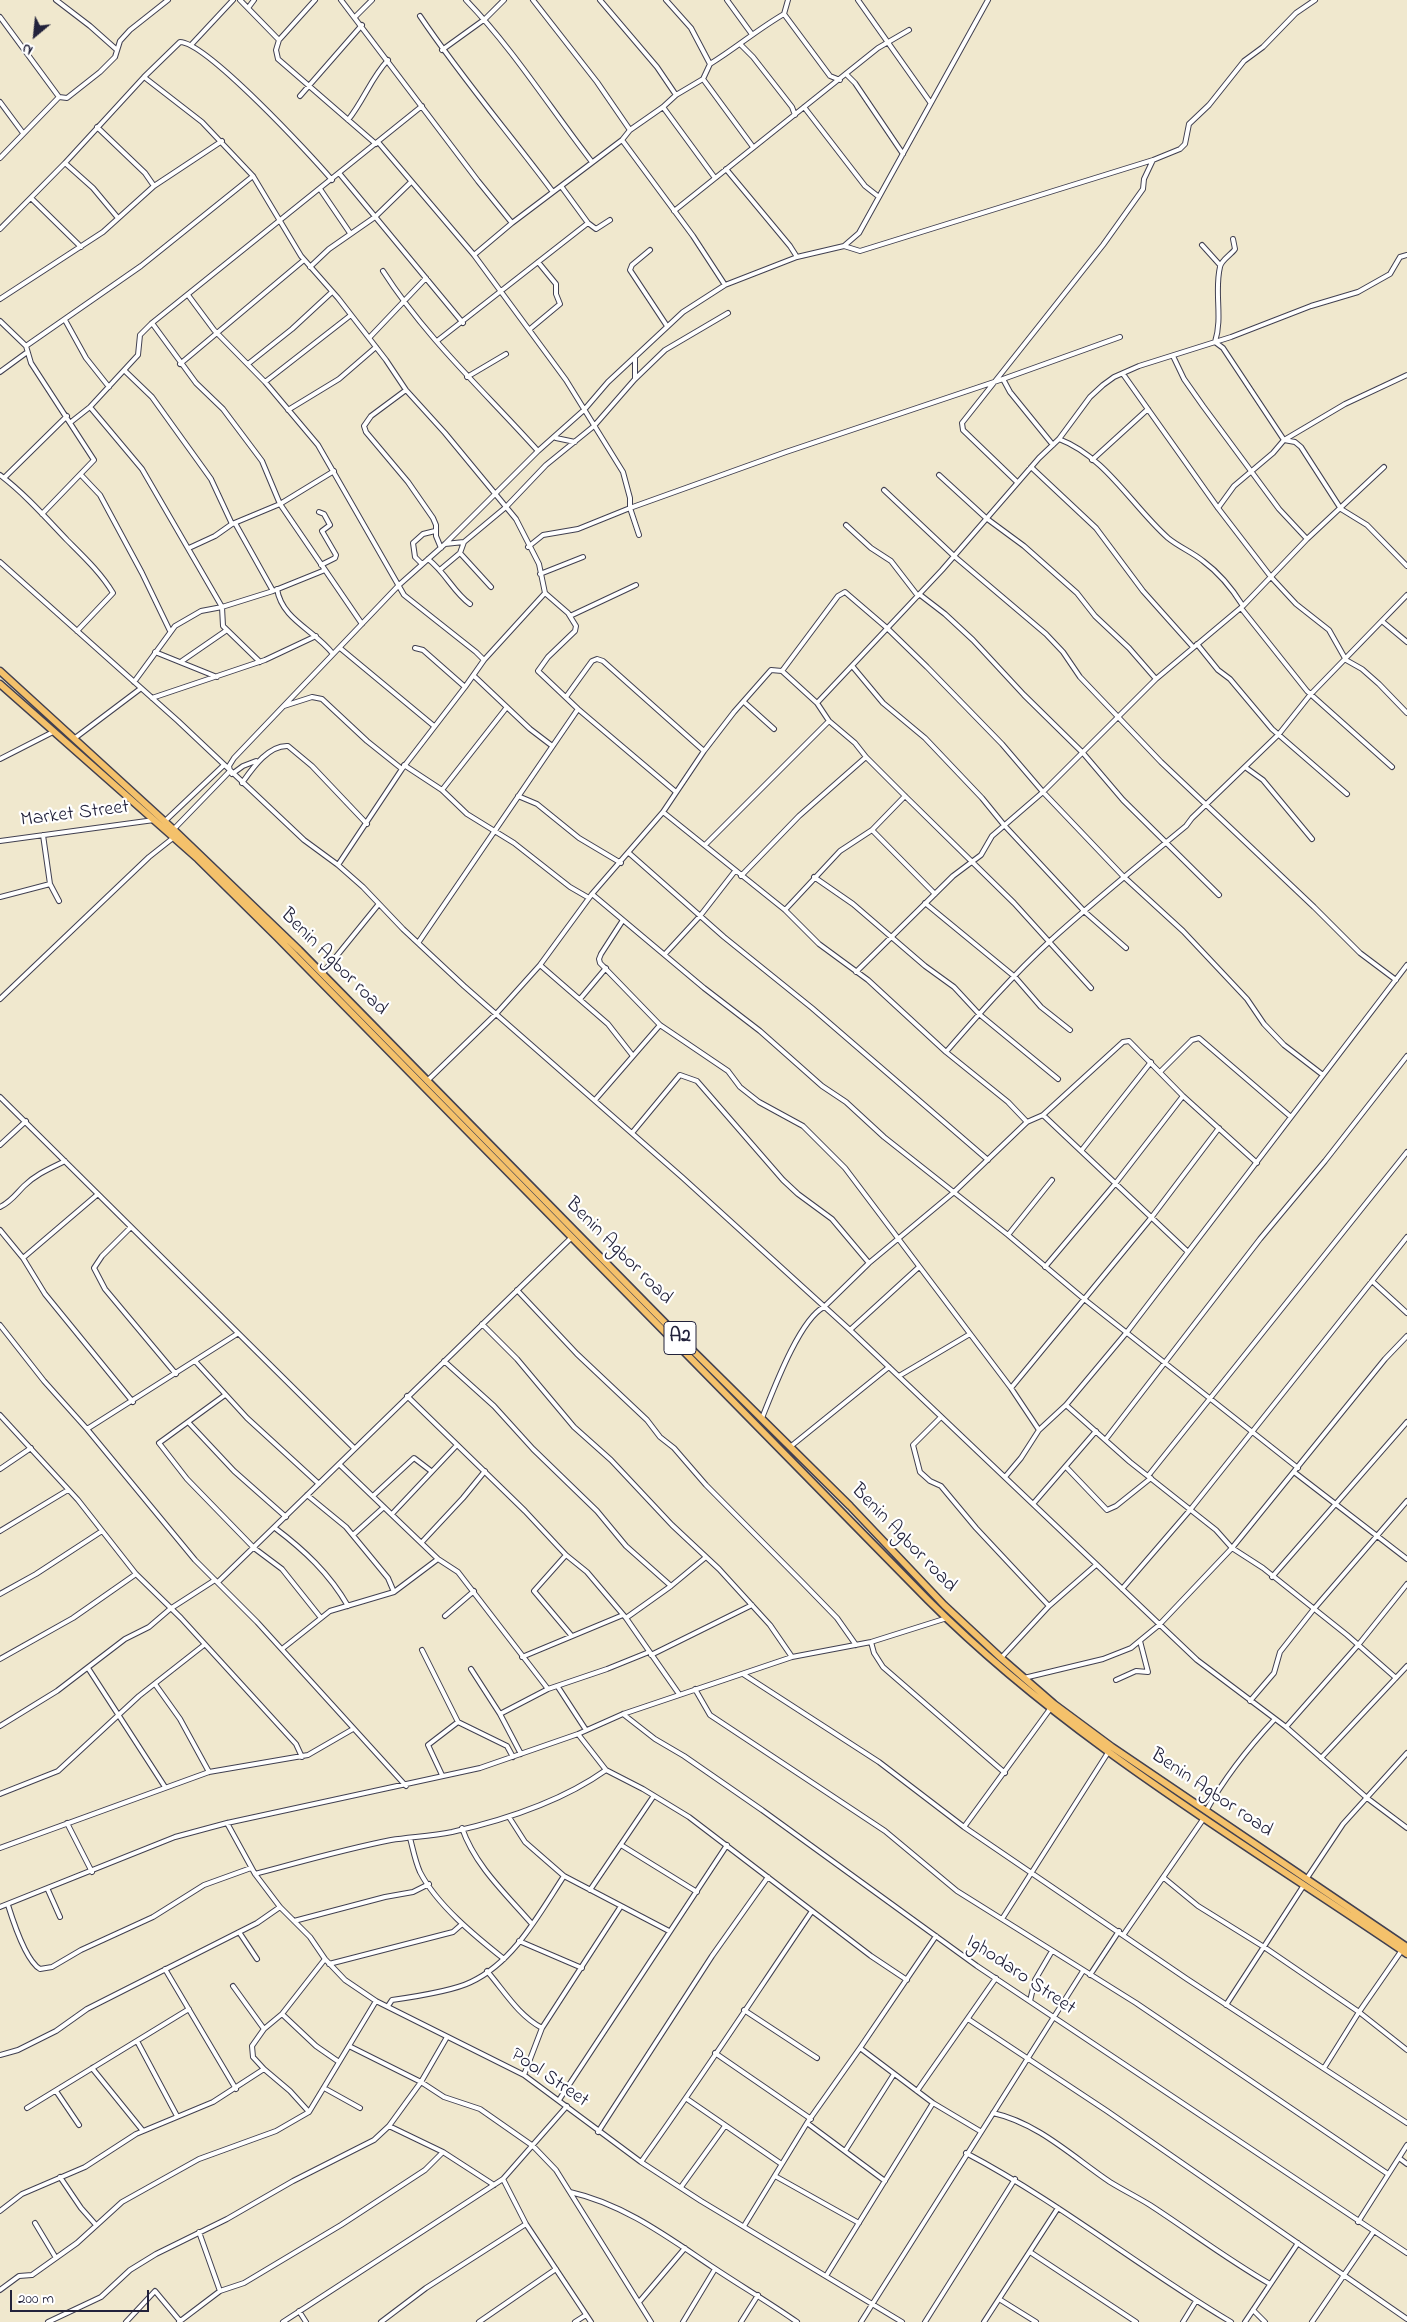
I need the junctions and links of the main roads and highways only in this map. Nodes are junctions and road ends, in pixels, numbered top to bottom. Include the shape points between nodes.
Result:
1 (0, 671) edge
2 (0, 684) edge
3 (162, 824) junction
4 (172, 834) junction
5 (850, 1506) junction
6 (842, 1512) junction
7 (1205, 1814) junction
8 (1405, 1950) edge

1 - 3 highway, Benin Agbor road / A2 via 75,738
2 - 3 highway, Benin Agbor road / A2
3 - 4 highway, Benin Agbor road / A2
4 - 5 highway, Benin Agbor road / A2 via 322,974 761,1420
4 - 6 highway, Benin Agbor road / A2
5 - 6 highway
5 - 7 highway, Benin Agbor road / A2 via 944,1605 1024,1678 1054,1704
6 - 7 highway, Benin Agbor road / A2 via 947,1618 1050,1709
7 - 8 highway, Benin Agbor road / A2

